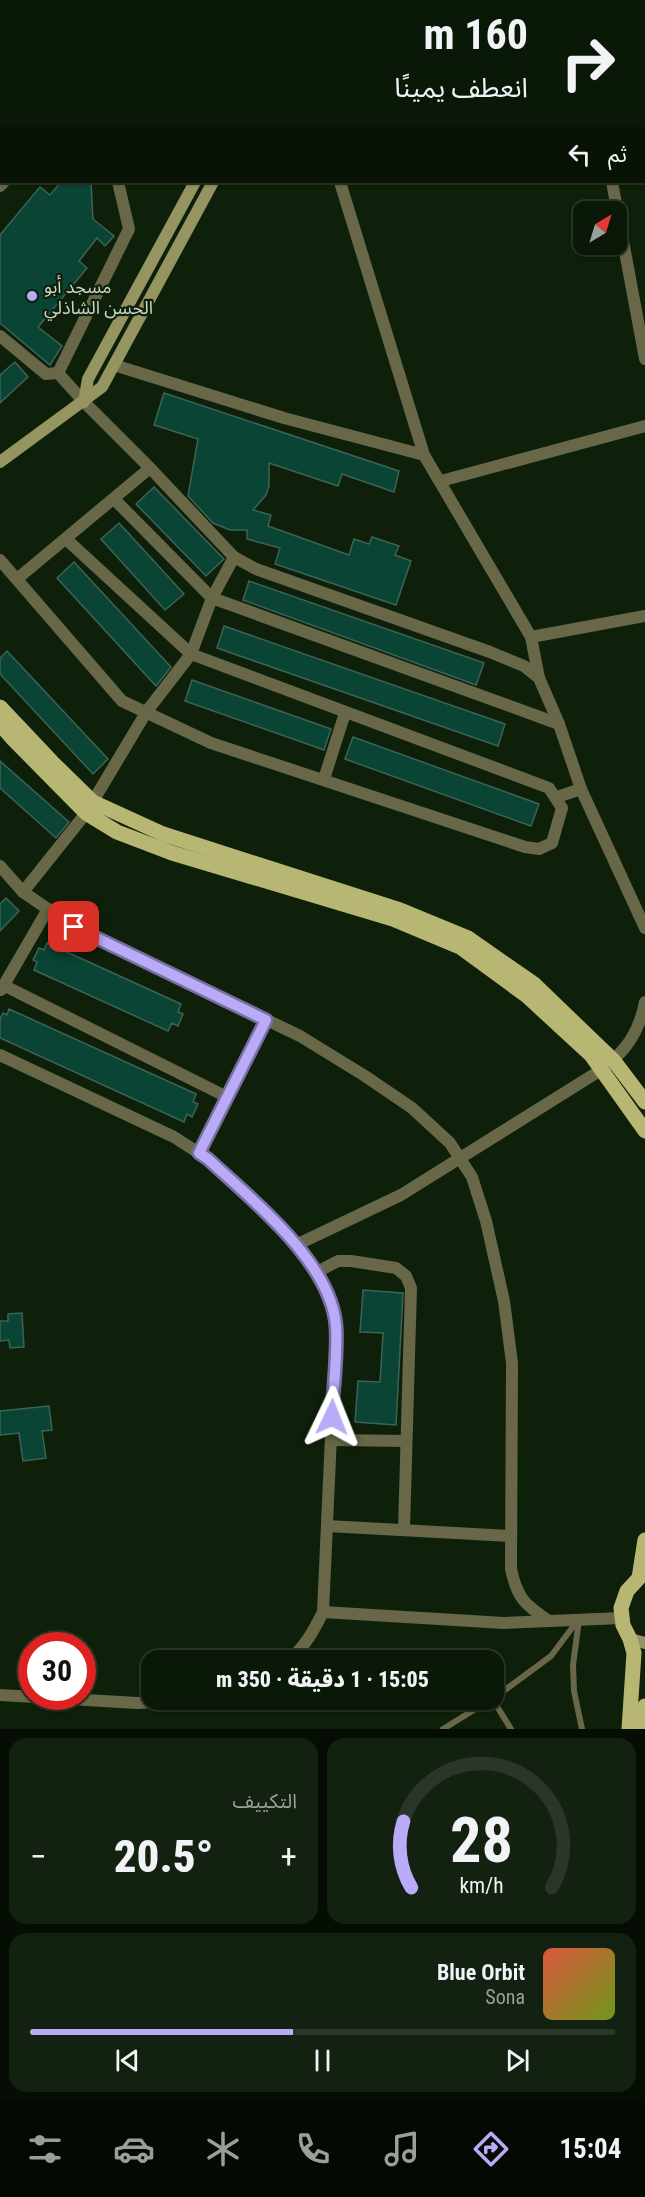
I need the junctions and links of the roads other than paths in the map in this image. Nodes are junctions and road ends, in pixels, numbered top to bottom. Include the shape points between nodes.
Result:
1 (118, 183) edge
2 (194, 183) edge
3 (212, 183) edge
4 (340, 183) edge
5 (612, 183) edge
6 (0, 336) edge
7 (645, 359) edge
8 (114, 365) junction
9 (58, 373) junction
10 (84, 402) junction
11 (645, 426) edge
12 (424, 455) junction
13 (0, 462) edge
14 (150, 468) junction
15 (441, 482) junction
16 (114, 499) junction
17 (66, 539) junction
18 (234, 557) junction
19 (0, 560) edge
20 (16, 579) junction
21 (212, 598) junction
22 (645, 616) edge
23 (531, 637) junction
24 (191, 654) junction
25 (539, 678) junction
26 (0, 707) edge
27 (147, 711) junction
28 (345, 713) junction
29 (0, 724) edge
30 (559, 724) junction
31 (324, 779) junction
32 (581, 789) junction
33 (556, 797) junction
34 (90, 807) junction
35 (0, 866) edge
36 (23, 892) junction
37 (48, 909) junction
38 (645, 928) edge
39 (2, 988) edge
40 (645, 1002) edge
41 (266, 1020) junction
42 (0, 1055) edge
43 (614, 1060) junction
44 (601, 1070) junction
45 (227, 1097) junction
46 (645, 1102) edge
47 (645, 1131) edge
48 (199, 1153) junction
49 (460, 1159) junction
50 (296, 1245) junction
51 (317, 1272) junction
52 (331, 1440) junction
53 (406, 1441) junction
54 (327, 1526) junction
55 (404, 1529) junction
56 (511, 1536) junction
57 (645, 1540) edge
58 (642, 1578) edge
59 (323, 1612) junction
60 (622, 1618) junction
61 (579, 1620) junction
62 (549, 1621) junction
63 (638, 1641) edge
64 (301, 1650) edge
65 (504, 1690) edge
66 (0, 1695) edge
67 (141, 1703) edge
68 (645, 1706) edge
69 (474, 1710) edge
70 (499, 1710) edge
71 (442, 1729) edge
72 (511, 1729) edge
73 (582, 1729) edge
74 (639, 1729) edge

1 - 9 street via 129,229
2 - 10 main road via 88,379
3 - 8 main road
4 - 12 street
5 - 7 street
6 - 9 street via 46,374
8 - 10 main road via 102,387
8 - 12 street via 284,418
9 - 10 street
10 - 13 main road
10 - 14 street
11 - 15 street
12 - 15 street
14 - 16 street
14 - 18 street
15 - 23 street
16 - 17 street
16 - 21 street
17 - 20 street
17 - 24 street
18 - 21 street
18 - 25 street via 256,569 490,652 524,666
19 - 20 street
20 - 27 street via 122,701
21 - 24 street
21 - 30 street
22 - 23 street
23 - 25 street
24 - 27 street
24 - 28 street
25 - 30 street
26 - 34 main road
27 - 31 street via 212,743
27 - 34 street
28 - 31 street
28 - 33 street via 549,788
29 - 34 main road
30 - 32 street
31 - 33 street via 539,849 552,843 562,808
32 - 33 street
32 - 38 street
34 - 36 street
34 - 43 main road via 400,909 468,938 534,984
34 - 44 main road via 117,832 172,853 393,919 460,947 527,996 591,1055
35 - 36 street
36 - 37 street
37 - 39 street
37 - 41 street via 74,927
39 - 45 street
40 - 43 street via 634,1037
41 - 45 street
41 - 49 street via 300,1036 412,1108 450,1143
42 - 48 street via 174,1137
43 - 44 street
43 - 46 main road
44 - 47 main road
44 - 49 street
45 - 48 street
48 - 50 street
49 - 50 street via 401,1195
49 - 56 street via 472,1177 486,1221 504,1301 512,1363
50 - 51 street
51 - 52 street via 330,1298 336,1326
51 - 53 street via 338,1261 351,1261 396,1268 405,1276 411,1288
52 - 53 street
52 - 54 street
53 - 55 street
54 - 55 street
54 - 59 street
55 - 56 street
56 - 62 street via 515,1587 529,1608
57 - 58 main road
58 - 60 main road via 627,1591
59 - 62 street via 504,1623
59 - 64 street
60 - 61 street
60 - 63 main road via 622,1625
61 - 62 street
61 - 65 lane via 551,1656
61 - 73 lane via 573,1665
63 - 74 main road via 634,1653
66 - 67 street
68 - 74 main road
69 - 71 lane
70 - 72 lane

